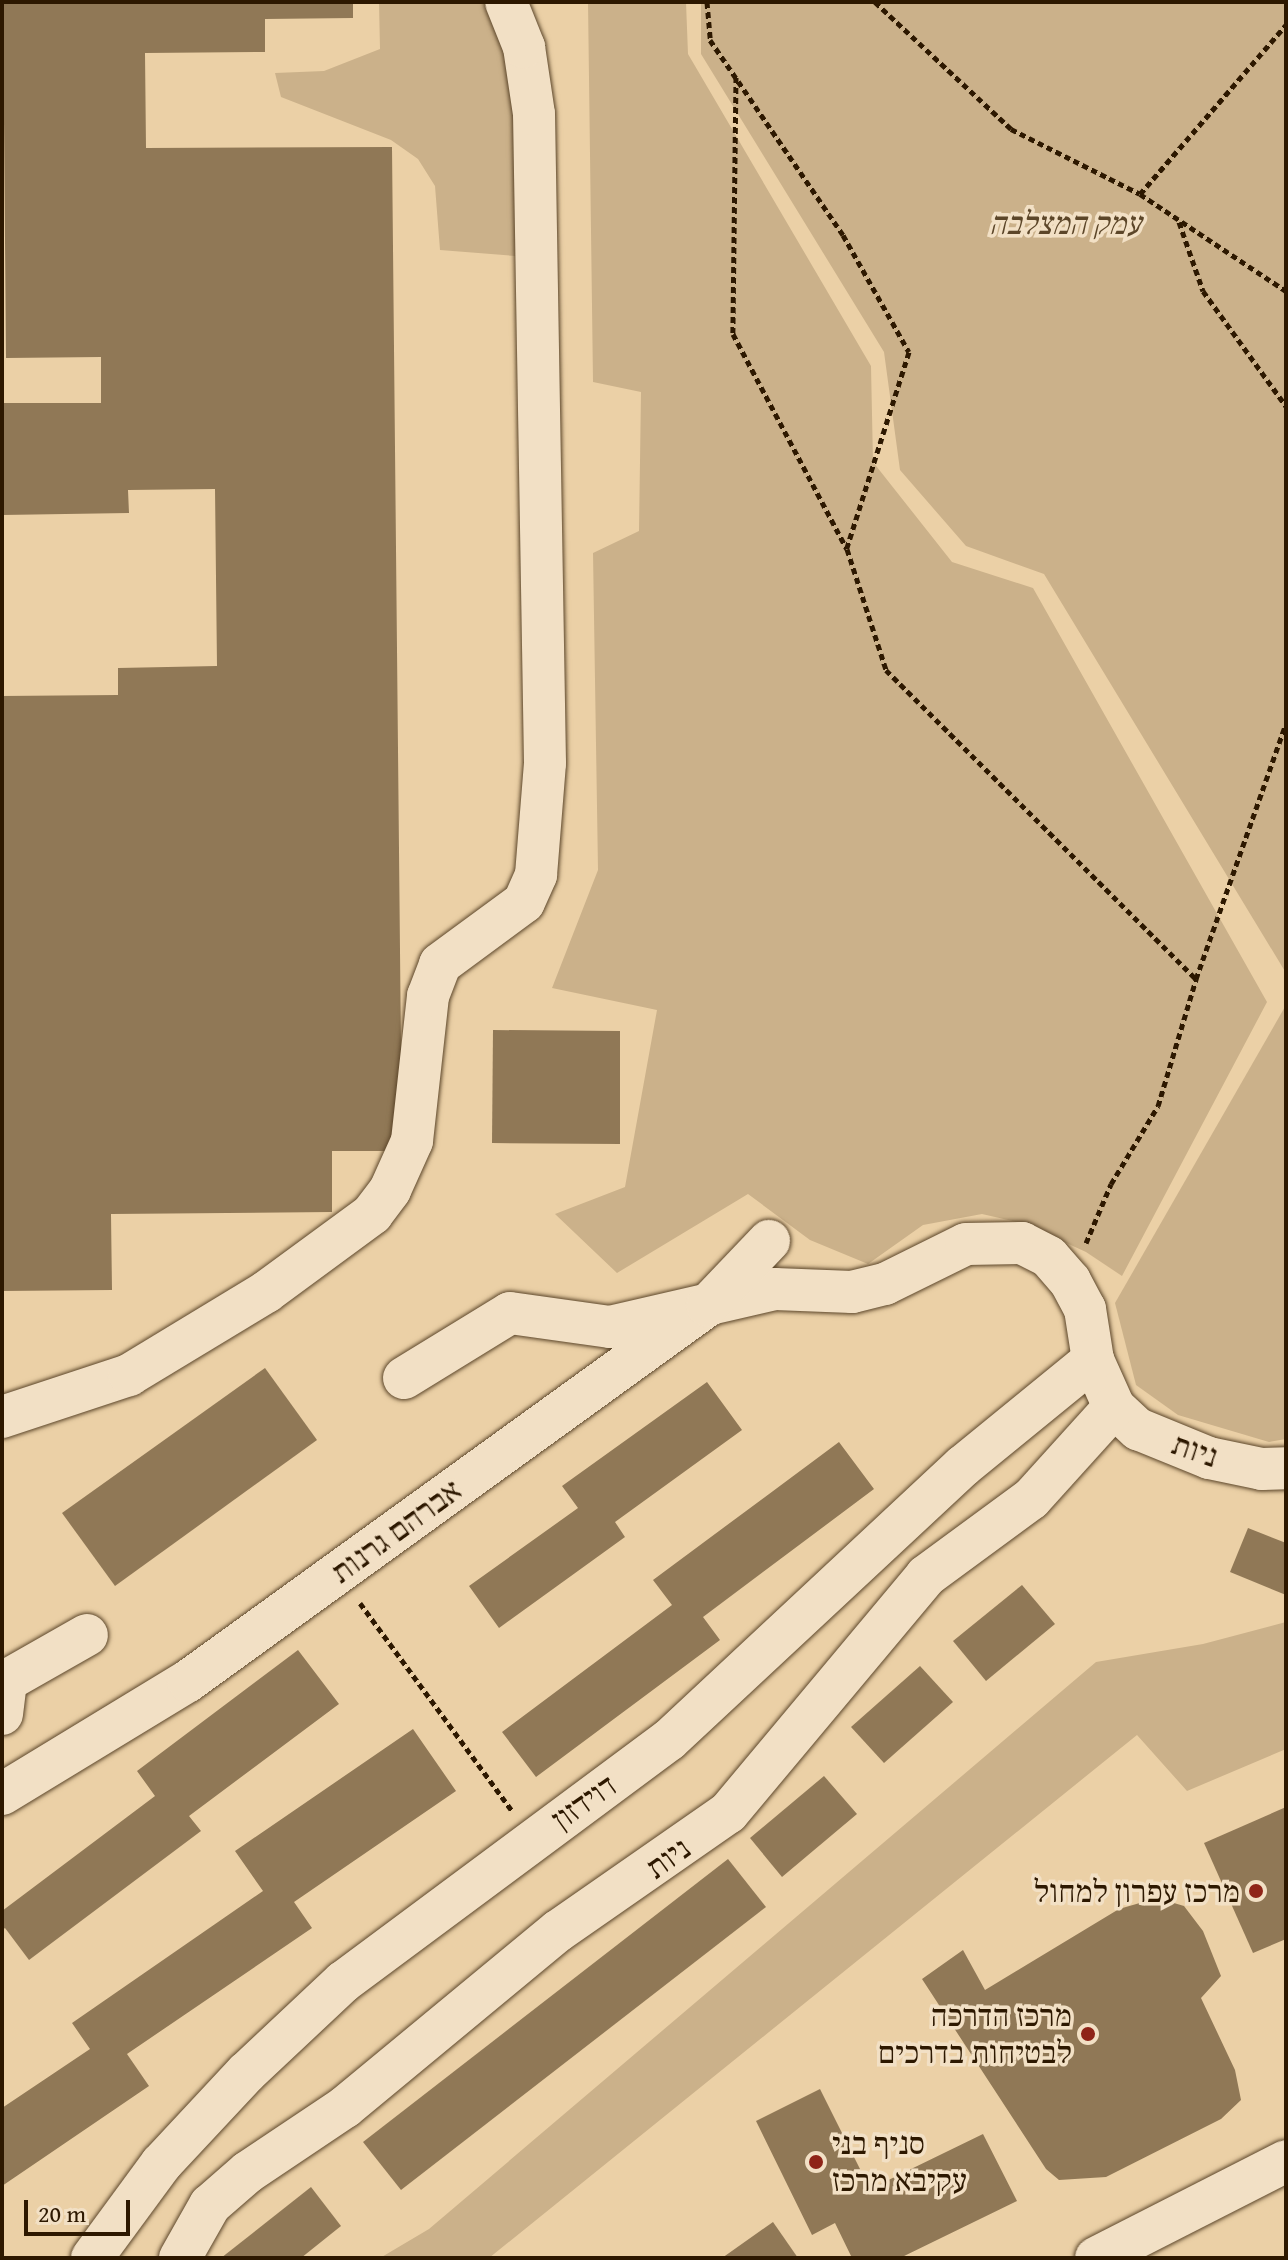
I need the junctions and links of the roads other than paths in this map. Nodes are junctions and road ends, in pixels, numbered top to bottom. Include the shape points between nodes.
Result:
1 (506, 2) edge
2 (769, 1241) dead end
3 (707, 1306) junction
4 (1093, 1360) junction
5 (404, 1378) dead end
6 (1114, 1407) junction
7 (2, 1417) edge
8 (1286, 1468) edge
9 (87, 1635) dead end
10 (2, 1714) edge
11 (2, 1794) edge
12 (1286, 2161) edge
13 (92, 2258) edge
14 (180, 2258) edge
15 (1096, 2258) edge

1 - 7 street via 524,47 534,114 545,763 536,875 524,902 440,964 428,996 412,1141 390,1190 372,1214 266,1292 129,1375
2 - 3 street, אברהם גרנות
3 - 4 street, ניות via 775,1289 852,1292 885,1284 966,1244 1022,1243 1049,1257 1070,1281 1085,1309
3 - 5 street via 610,1327 510,1313
3 - 11 street, אברהם גרנות via 188,1681
4 - 6 street, ניות
4 - 13 street, דוידזון via 963,1466 669,1740 343,1982 246,2073 161,2164
6 - 8 street, ניות via 1138,1429 1209,1458 1262,1469
6 - 14 street, ניות via 1031,1499 926,1576 728,1813 558,1931 345,2107 248,2172 210,2205
9 - 10 street via 6,1681
12 - 15 street

